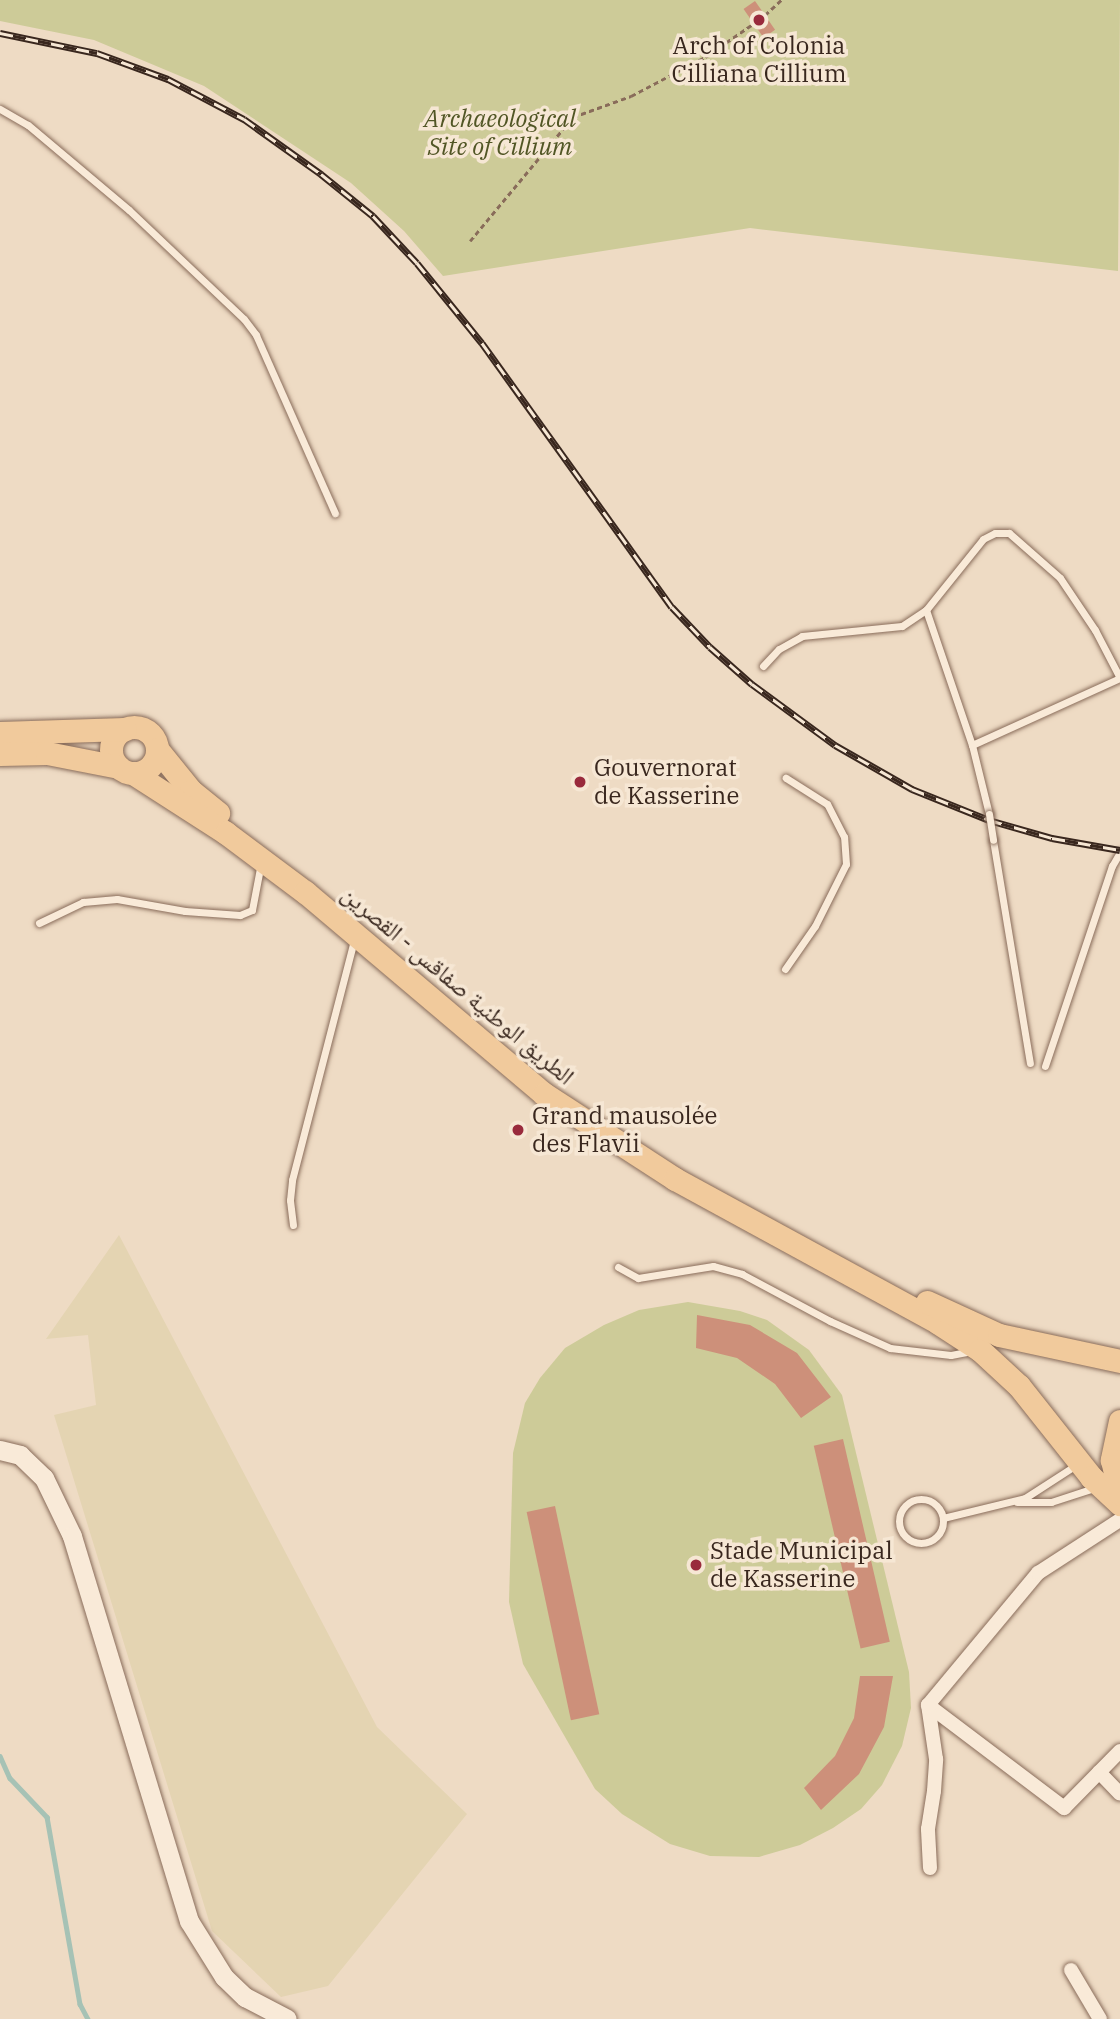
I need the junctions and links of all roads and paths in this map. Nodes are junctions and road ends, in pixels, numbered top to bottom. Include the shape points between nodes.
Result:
1 (781, 0) edge
2 (765, 15) dead end
3 (752, 24) dead end
4 (0, 109) edge
5 (470, 241) dead end
6 (335, 513) dead end
7 (926, 610) junction
8 (763, 666) dead end
9 (1120, 678) edge
10 (125, 729) junction
11 (0, 733) edge
12 (972, 745) junction
13 (157, 749) junction
14 (0, 754) edge
15 (126, 770) junction
16 (786, 778) dead end
17 (1120, 852) edge
18 (261, 859) junction
19 (39, 923) dead end
20 (355, 936) junction
21 (785, 969) dead end
22 (1030, 1063) dead end
23 (1045, 1066) dead end
24 (293, 1226) dead end
25 (618, 1266) dead end
26 (980, 1350) junction
27 (1120, 1361) edge
28 (1120, 1421) edge
29 (0, 1450) edge
30 (1079, 1463) junction
31 (1110, 1490) edge
32 (1013, 1501) junction
33 (1120, 1504) edge
34 (943, 1518) junction
35 (1120, 1520) edge
36 (928, 1705) junction
37 (1120, 1751) edge
38 (1099, 1772) junction
39 (1120, 1794) edge
40 (930, 1868) dead end
41 (1070, 1970) dead end
42 (287, 2019) edge
43 (1100, 2019) edge

1 - 2 path
3 - 5 path via 705,57 631,96 573,117
4 - 6 lane via 28,125 129,210 244,319 256,335
7 - 8 lane via 902,626 802,636 779,649
7 - 9 lane via 983,539 1009,533 1059,578
7 - 12 lane
9 - 12 lane
10 - 11 main road
10 - 13 main road via 146,730
10 - 15 main road via 112,747
12 - 22 lane, bridge via 989,814
13 - 15 main road via 147,769
13 - 27 main road, الطريق الوطنية صفاقس - القصرين via 191,790 220,814 555,1084 643,1145 950,1313 1026,1343
14 - 15 main road, الطريق الوطنية صفاقس - القصرين via 47,753
15 - 18 main road, الطريق الوطنية صفاقس - القصرين
16 - 21 lane via 827,804 844,837 846,864 815,926
17 - 23 lane
18 - 19 lane via 252,910 240,915 117,899 83,902
18 - 20 main road, الطريق الوطنية صفاقس - القصرين
20 - 24 lane via 292,1180
20 - 26 main road, الطريق الوطنية صفاقس - القصرين via 544,1094 619,1144
25 - 26 lane via 638,1278 713,1266 742,1274 890,1348 951,1355
26 - 30 main road, الطريق الوطنية صفاقس - القصرين via 1019,1386
28 - 31 main road
29 - 42 street via 20,1455 44,1478 72,1536 190,1921 224,1977 245,1997
30 - 31 main road, الطريق الوطنية صفاقس - القصرين
30 - 32 lane via 1036,1493
31 - 32 lane via 1051,1502
31 - 33 main road, الطريق الوطنية صفاقس - القصرين
32 - 34 lane
34 - 34 lane via 931,1502 917,1500 904,1507 900,1529 910,1540 925,1543 937,1537
35 - 36 street via 1038,1573
36 - 38 street via 1065,1808
36 - 40 street via 936,1759 928,1829
37 - 38 street
38 - 39 street
41 - 43 street

